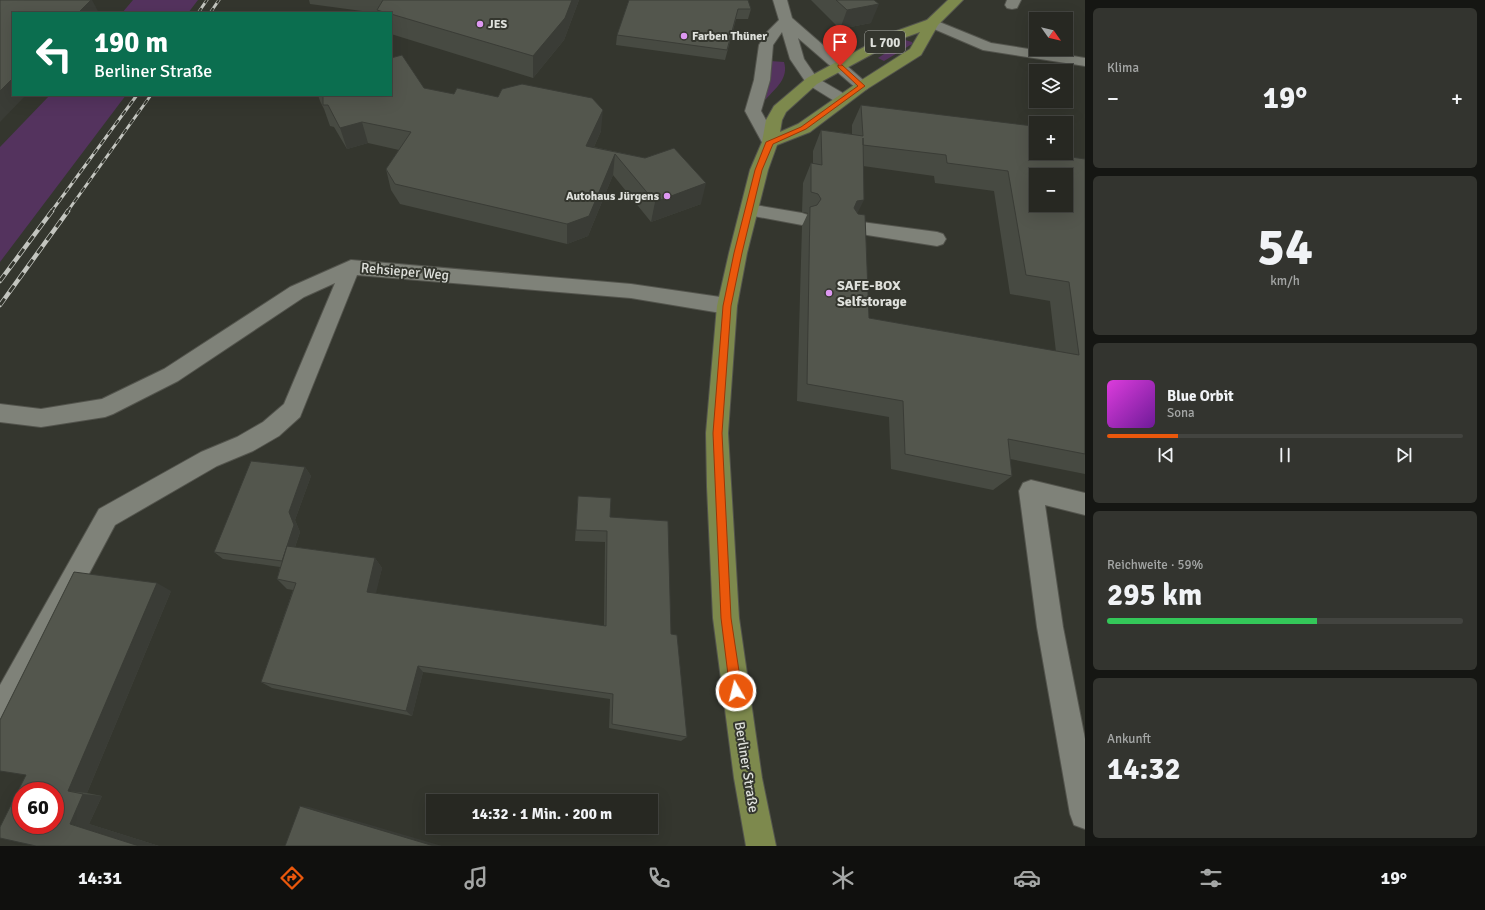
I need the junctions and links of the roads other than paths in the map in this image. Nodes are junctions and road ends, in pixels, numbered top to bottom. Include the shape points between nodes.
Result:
1 (780, 0) edge
2 (956, 0) edge
3 (786, 20) junction
4 (932, 23) junction
5 (1085, 62) edge
6 (840, 66) junction
7 (812, 81) junction
8 (862, 86) junction
9 (842, 100) junction
10 (770, 142) junction
11 (748, 210) junction
12 (802, 219) dead end
13 (854, 227) edge
14 (937, 239) dead end
15 (351, 267) junction
16 (727, 306) junction
17 (0, 413) edge
18 (1085, 504) edge
19 (0, 712) edge
20 (1085, 814) edge
21 (761, 846) edge

1 - 3 street
2 - 4 main road, L 700
3 - 6 street
3 - 7 street via 797,59
3 - 10 street via 766,45 762,80 753,111
4 - 5 street via 988,47
4 - 6 main road, L 700 via 893,38
4 - 8 main road, L 700 via 916,52
6 - 7 main road, Berliner Straße / L 700
6 - 8 street
7 - 9 street
7 - 10 main road, Berliner Straße / L 700 via 780,109 774,120
8 - 9 main road, L 700
9 - 10 main road, L 700 via 804,128
10 - 11 main road, Berliner Straße / L 700
11 - 12 street
11 - 16 main road, Berliner Straße / L 700
13 - 14 street
15 - 16 street, Rehsieper Weg via 631,291
15 - 17 street, Rehsieper Weg via 296,292 171,375 105,408 40,418
15 - 19 street via 292,410 270,429 245,444 209,460 107,517
16 - 21 main road, Berliner Straße / L 700 via 717,433 726,618 748,778
18 - 20 street via 1031,491 1050,627

